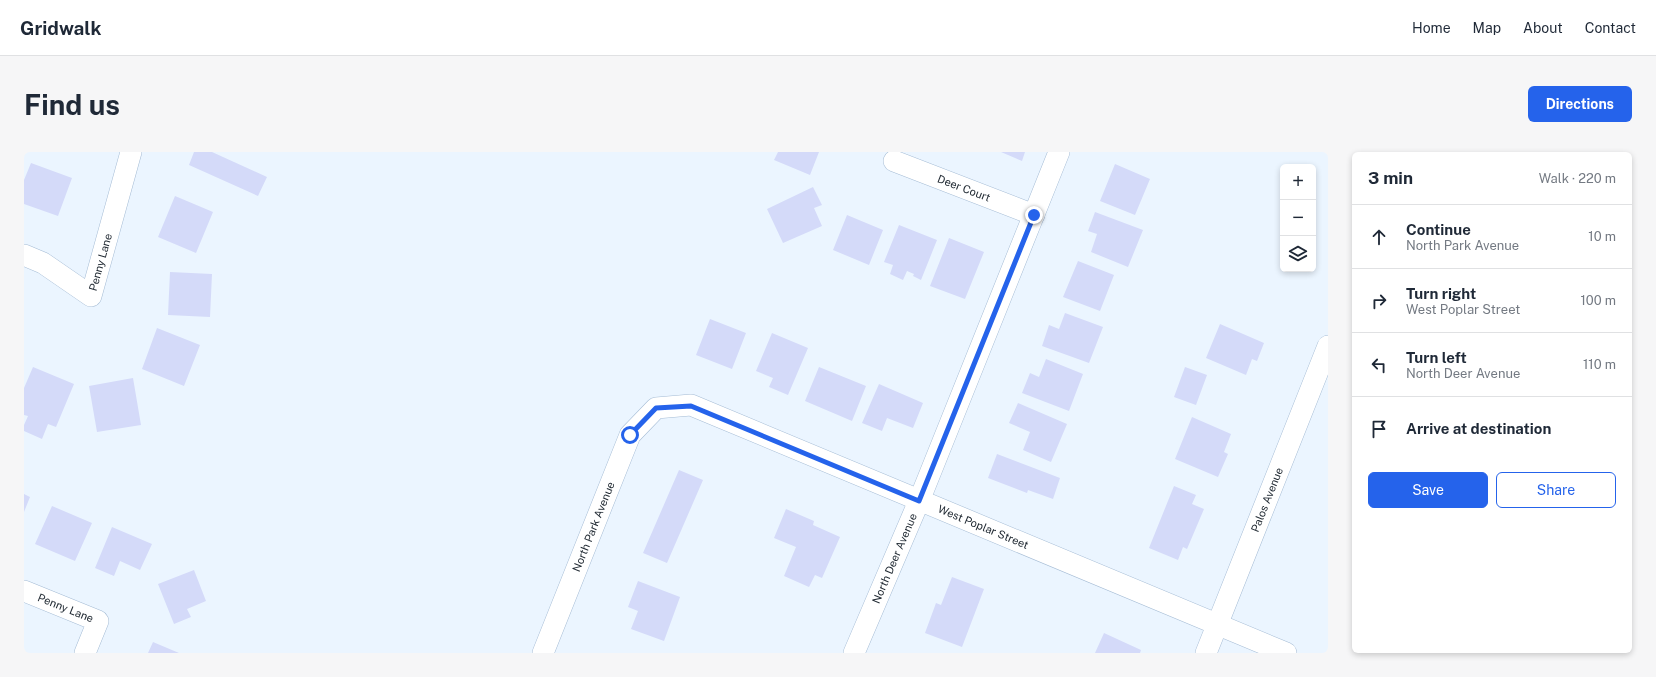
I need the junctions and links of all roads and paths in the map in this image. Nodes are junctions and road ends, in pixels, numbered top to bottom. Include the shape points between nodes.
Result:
1 (131, 152) edge
2 (1059, 152) edge
3 (894, 161) dead end
4 (1034, 215) junction
5 (24, 255) edge
6 (1328, 346) edge
7 (656, 408) joint
8 (919, 501) junction
9 (24, 592) edge
10 (1217, 624) junction
11 (85, 653) edge
12 (544, 653) edge
13 (854, 653) edge
14 (1206, 653) edge
15 (1286, 653) edge

1 - 5 street, Penny Lane via 91,296 43,263
2 - 4 street, North Deer Avenue
3 - 4 street, Deer Court
4 - 8 street, North Deer Avenue
6 - 10 street, Palos Avenue
7 - 8 street, West Poplar Street via 691,406
7 - 12 street, North Park Avenue via 630,435
8 - 10 street, West Poplar Street
8 - 13 street, North Deer Avenue
9 - 11 street, Penny Lane via 98,621
10 - 14 street, Palos Avenue
10 - 15 street, West Poplar Street

